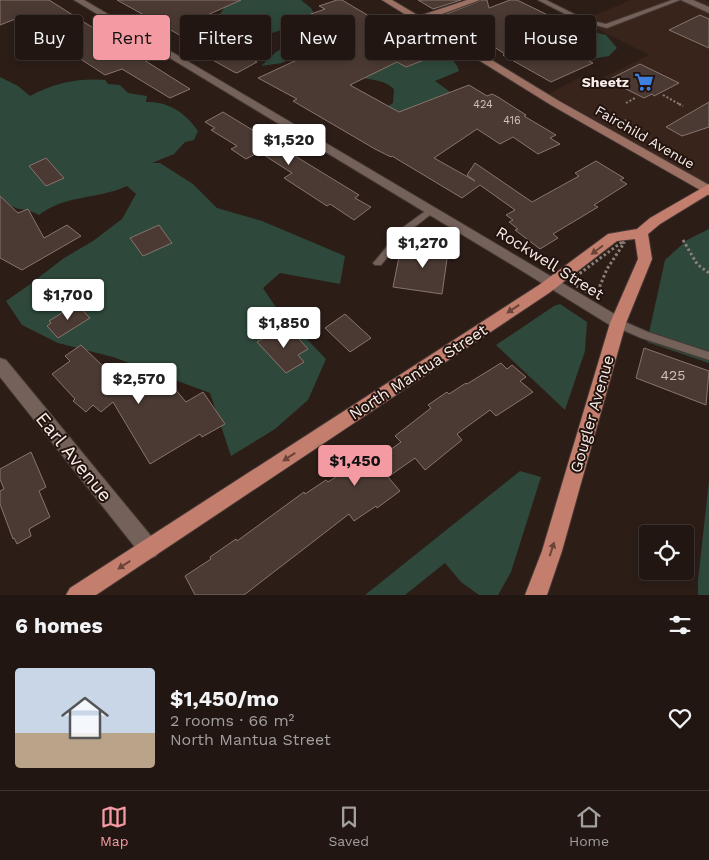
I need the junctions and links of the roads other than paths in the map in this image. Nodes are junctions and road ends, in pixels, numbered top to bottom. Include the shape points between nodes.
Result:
1 (78, 0) edge
2 (386, 0) edge
3 (476, 0) edge
4 (541, 0) edge
5 (677, 0) edge
6 (685, 0) edge
7 (709, 10) edge
8 (410, 15) edge
9 (432, 15) edge
10 (485, 60) edge
11 (708, 189) edge
12 (432, 210) junction
13 (641, 233) junction
14 (378, 263) dead end
15 (553, 283) junction
16 (618, 323) junction
17 (709, 356) edge
18 (0, 365) edge
19 (148, 550) junction
20 (77, 595) edge
21 (536, 595) edge

1 - 12 street, Rockwell Street
2 - 8 main road, Fairchild Avenue
3 - 9 main road
4 - 5 lane via 599,26 608,26
6 - 7 street
10 - 11 main road, Fairchild Avenue
11 - 13 main road, North Mantua Street
12 - 14 lane via 406,230
12 - 15 street, Rockwell Street
13 -> 15 main road, North Mantua Street via 613,238
13 - 16 main road, Gougler Avenue via 645,258
15 - 16 street, Rockwell Street
15 -> 19 main road, North Mantua Street
16 - 17 lane
21 -> 16 main road, Gougler Avenue
18 - 19 street, Earl Avenue
19 -> 20 main road, North Mantua Street

